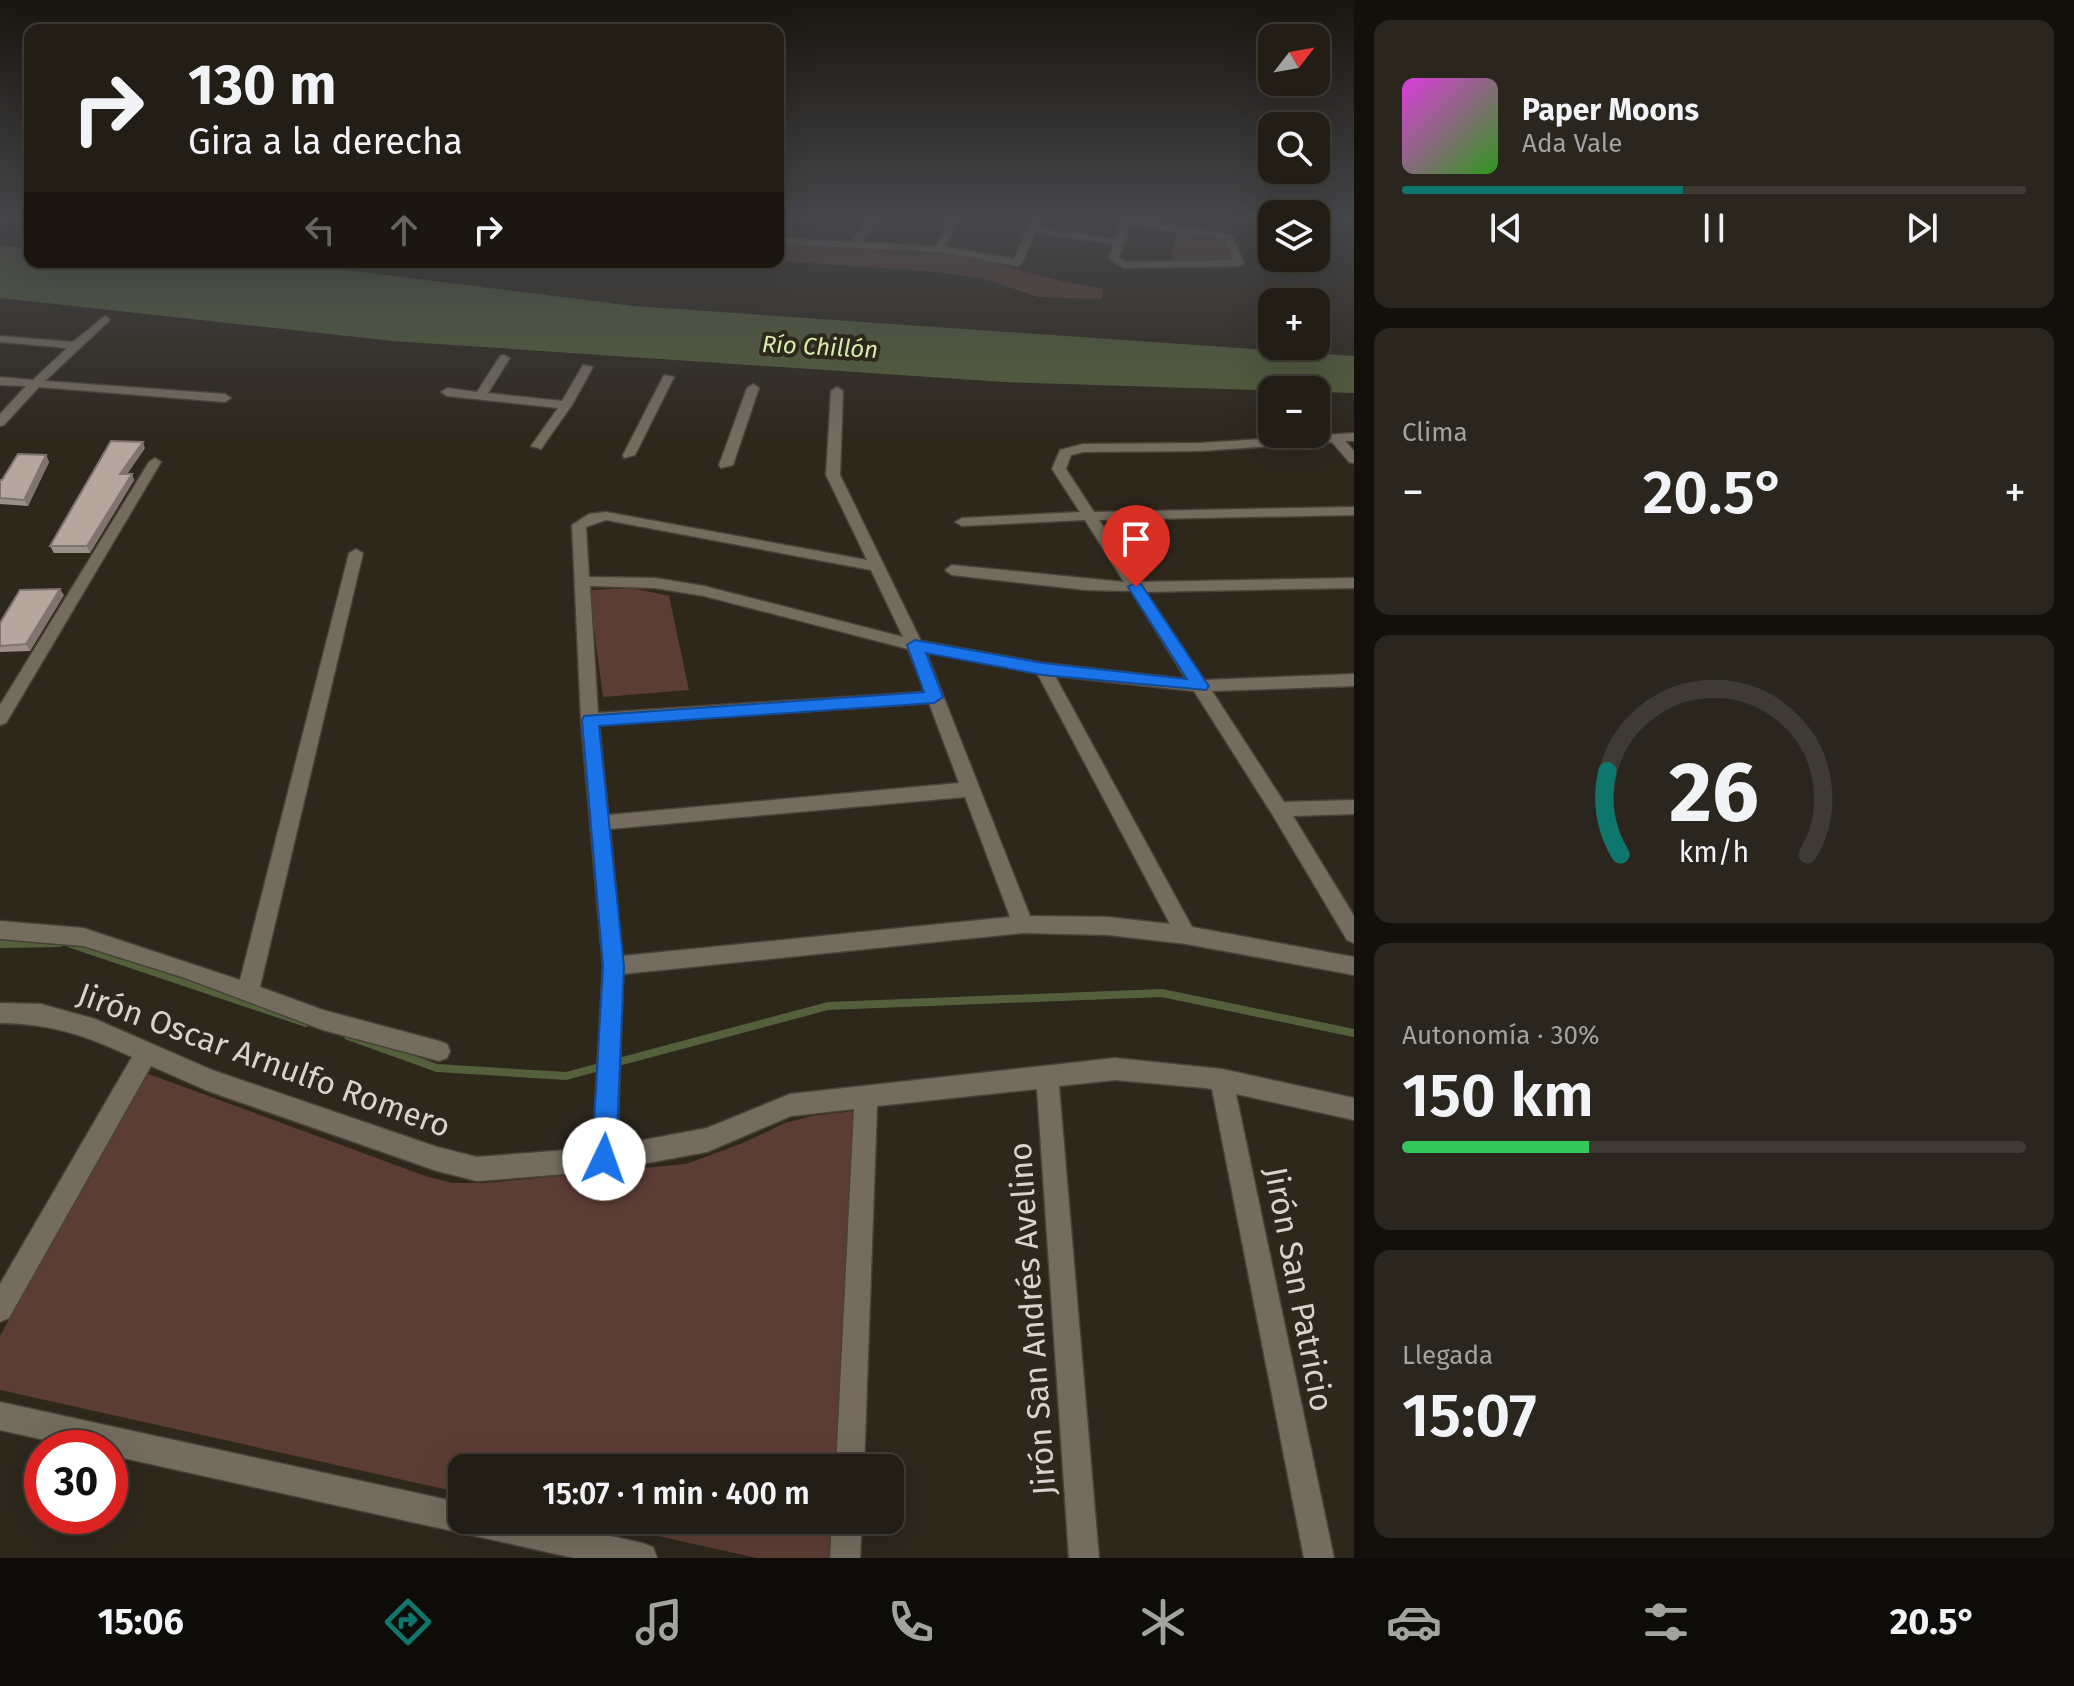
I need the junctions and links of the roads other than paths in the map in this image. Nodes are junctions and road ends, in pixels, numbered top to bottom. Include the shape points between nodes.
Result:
1 (105, 319) dead end
2 (0, 339) edge
3 (76, 346) junction
4 (504, 358) dead end
5 (587, 367) dead end
6 (668, 377) dead end
7 (0, 381) edge
8 (36, 384) junction
9 (753, 388) dead end
10 (837, 391) dead end
11 (447, 392) dead end
12 (480, 396) junction
13 (225, 398) dead end
14 (566, 405) junction
15 (0, 422) edge
16 (1354, 437) edge
17 (1335, 438) junction
18 (537, 446) dead end
19 (629, 455) dead end
20 (1354, 459) edge
21 (155, 462) dead end
22 (726, 465) dead end
23 (1354, 511) edge
24 (1089, 516) junction
25 (962, 522) dead end
26 (356, 553) dead end
27 (875, 566) junction
28 (952, 570) dead end
29 (581, 581) junction
30 (1354, 583) edge
31 (1136, 587) junction
32 (915, 645) junction
33 (1043, 669) junction
34 (1354, 680) edge
35 (1200, 686) junction
36 (934, 697) junction
37 (0, 719) edge
38 (590, 720) junction
39 (971, 789) junction
40 (1354, 807) edge
41 (1279, 809) junction
42 (599, 823) junction
43 (1023, 924) junction
44 (0, 930) edge
45 (1354, 934) edge
46 (1186, 935) junction
47 (613, 966) junction
48 (1354, 966) edge
49 (248, 992) junction
50 (0, 1013) edge
51 (439, 1051) dead end
52 (147, 1052) junction
53 (1047, 1075) junction
54 (1222, 1080) junction
55 (866, 1095) junction
56 (1354, 1109) edge
57 (604, 1159) junction
58 (0, 1309) edge
59 (0, 1416) edge
60 (851, 1454) edge
61 (448, 1515) edge
62 (533, 1534) edge
63 (846, 1534) edge
64 (642, 1558) edge
65 (845, 1558) edge
66 (1084, 1558) edge
67 (1319, 1558) edge

1 - 3 street
2 - 3 street
3 - 8 street
4 - 12 street
5 - 14 street
6 - 19 street
7 - 8 street
8 - 13 street
8 - 15 street
9 - 22 street
10 - 27 street via 833,475
11 - 12 street
12 - 14 street
14 - 18 street
16 - 17 street
17 - 20 street
17 - 24 street via 1065,453 1059,469
21 - 37 street
23 - 24 street
24 - 25 street
24 - 31 street
26 - 49 street
27 - 29 street via 606,516 579,525
27 - 32 street
28 - 31 street
29 - 32 street via 655,583 704,591
29 - 38 street
30 - 31 street
31 - 35 street
32 - 33 street
32 - 36 street
33 - 35 street
33 - 46 street
34 - 35 street
35 - 41 street
36 - 38 street
36 - 39 street
38 - 42 street
39 - 42 street
39 - 43 street
40 - 41 street
41 - 45 street
42 - 47 street
43 - 46 street
43 - 47 street
44 - 49 street via 83,937
46 - 48 street
47 - 57 street
49 - 51 street via 323,1020
50 - 52 street, Jirón Oscar Arnulfo Romero via 56,1016
52 - 57 street, Jirón Oscar Arnulfo Romero via 208,1080 463,1166
52 - 58 street
53 - 54 street, Jirón Oscar Arnulfo Romero via 1155,1069
53 - 55 street, Jirón Oscar Arnulfo Romero
53 - 66 street, Jirón San Andrés Avelino
54 - 56 street, Jirón Oscar Arnulfo Romero
54 - 67 street, Jirón San Patricio
55 - 57 street, Jirón Oscar Arnulfo Romero via 790,1105 707,1140
55 - 60 street
59 - 61 street
62 - 64 street
63 - 65 street

